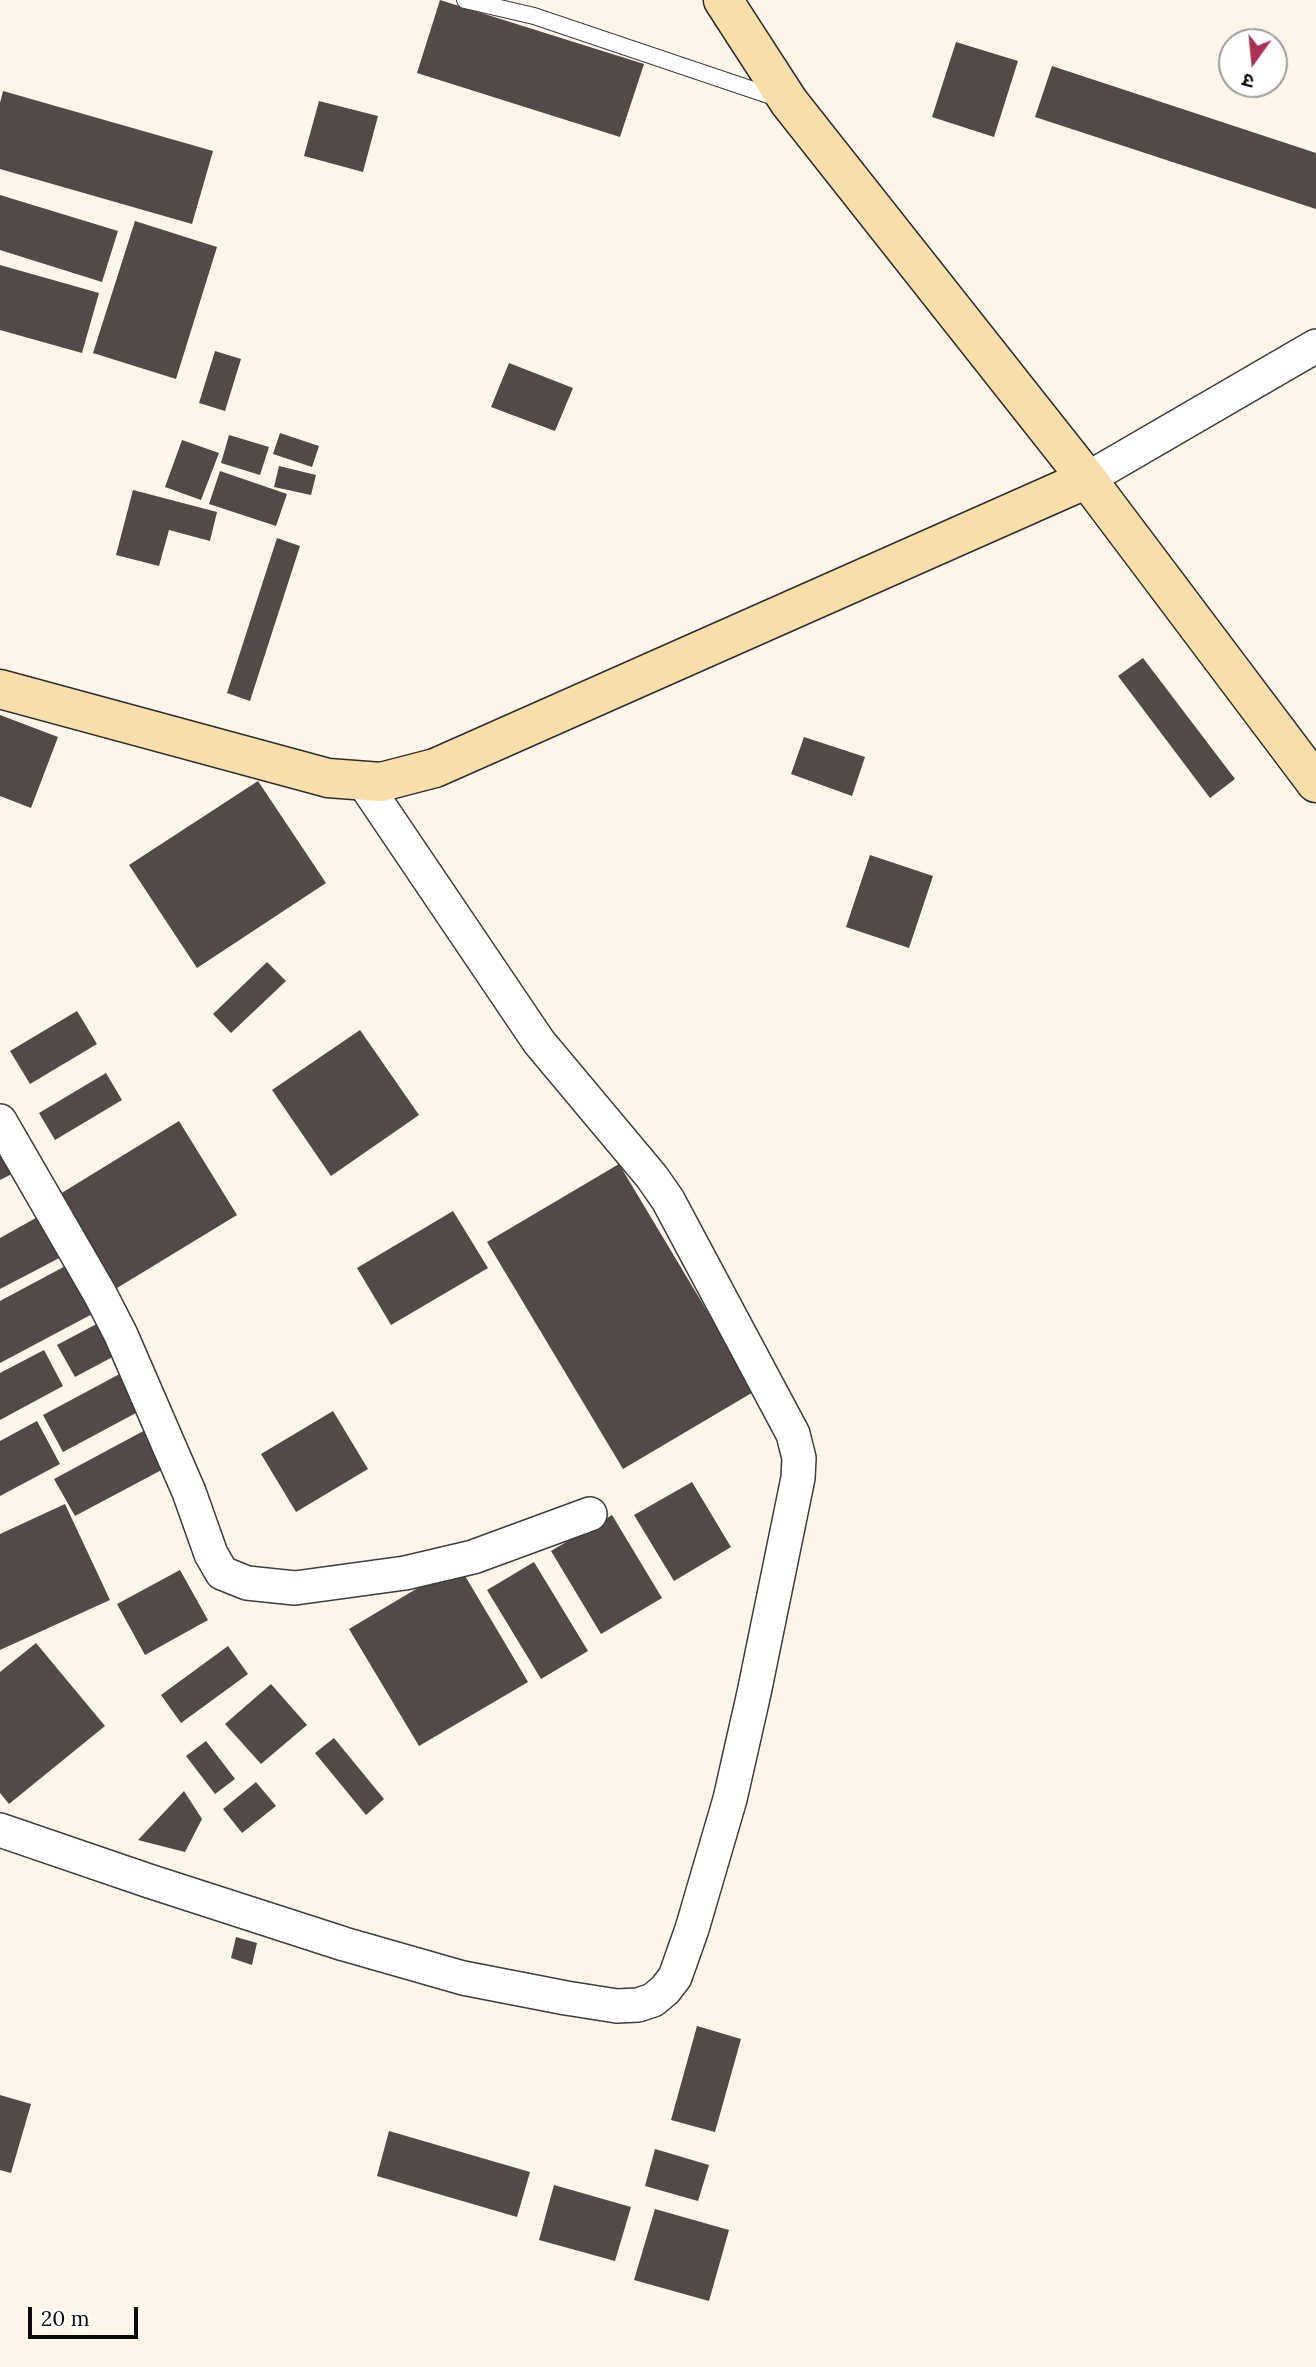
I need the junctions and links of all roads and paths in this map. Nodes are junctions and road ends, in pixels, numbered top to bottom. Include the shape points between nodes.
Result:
1 (466, 0) edge
2 (723, 0) edge
3 (789, 102) junction
4 (1316, 346) edge
5 (1087, 479) junction
6 (0, 689) edge
7 (362, 780) junction
8 (1316, 783) edge
9 (0, 1121) edge
10 (590, 1514) dead end
11 (0, 1830) edge

1 - 3 lane via 534,16
2 - 3 street
3 - 5 street
4 - 5 street
5 - 7 street via 435,768 381,782
5 - 8 street
6 - 7 street via 328,778
7 - 11 street via 539,1042 668,1200 793,1434 798,1478 730,1799 692,1929 675,1977 665,1990 653,2000 617,2006 463,1978 357,1948
9 - 10 street via 121,1335 222,1573 247,1583 295,1588 405,1573 473,1557

